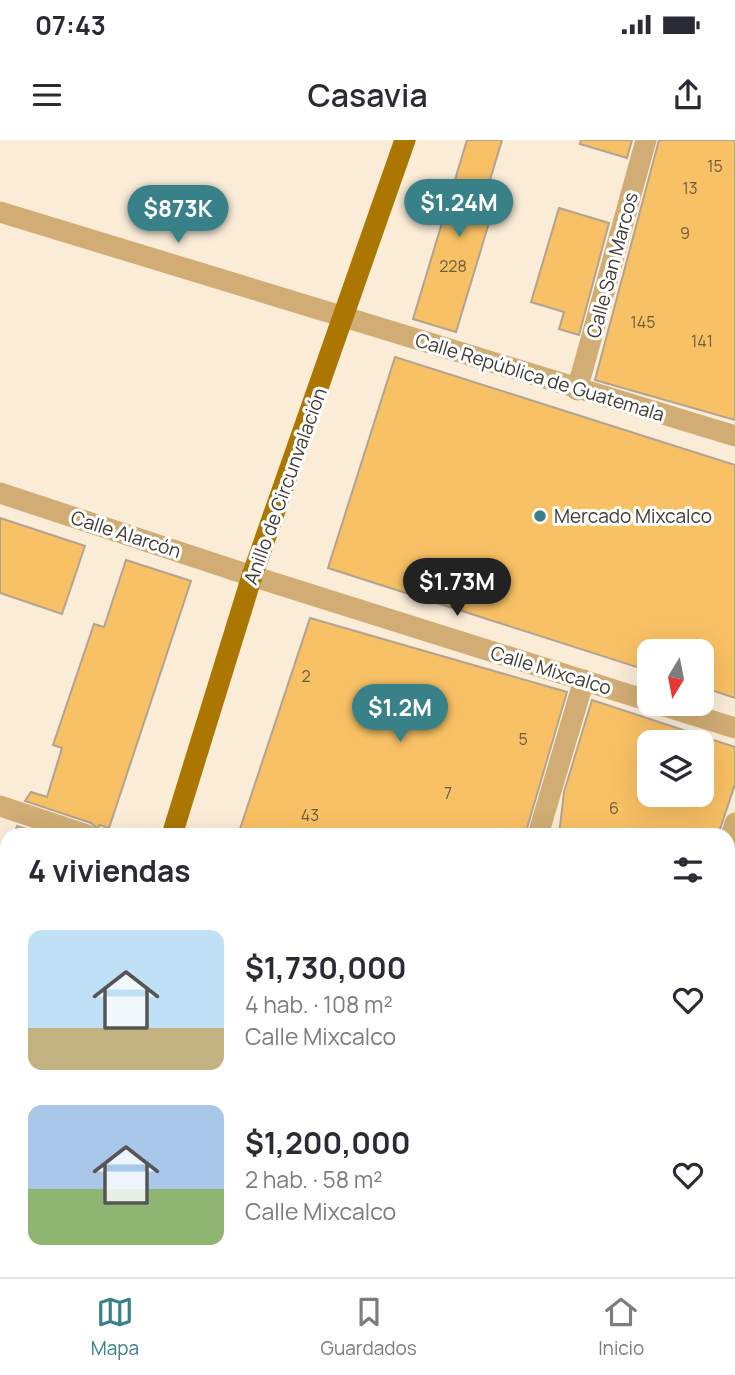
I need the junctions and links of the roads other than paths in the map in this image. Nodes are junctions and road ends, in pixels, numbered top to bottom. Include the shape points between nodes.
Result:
1 (405, 140) edge
2 (646, 140) edge
3 (0, 212) edge
4 (345, 318) junction
5 (577, 390) junction
6 (735, 436) edge
7 (0, 493) edge
8 (252, 576) junction
9 (584, 680) junction
10 (637, 697) edge
11 (696, 716) edge
12 (735, 728) edge
13 (0, 806) edge
14 (67, 828) edge
15 (174, 828) edge
16 (540, 828) edge

1 - 4 main road, Anillo de Circunvalación
2 - 5 street, Calle San Marcos
3 - 4 street, Calle República de Guatemala
4 - 5 street, Calle República de Guatemala
4 - 8 main road, Anillo de Circunvalación
5 - 6 street, Calle República de Guatemala
7 - 8 street, Calle Alarcón
8 - 9 street, Calle Mixcalco
8 - 15 main road, Anillo de Circunvalación
9 - 10 street, Calle Mixcalco
9 - 16 street
11 - 12 street
13 - 14 street

